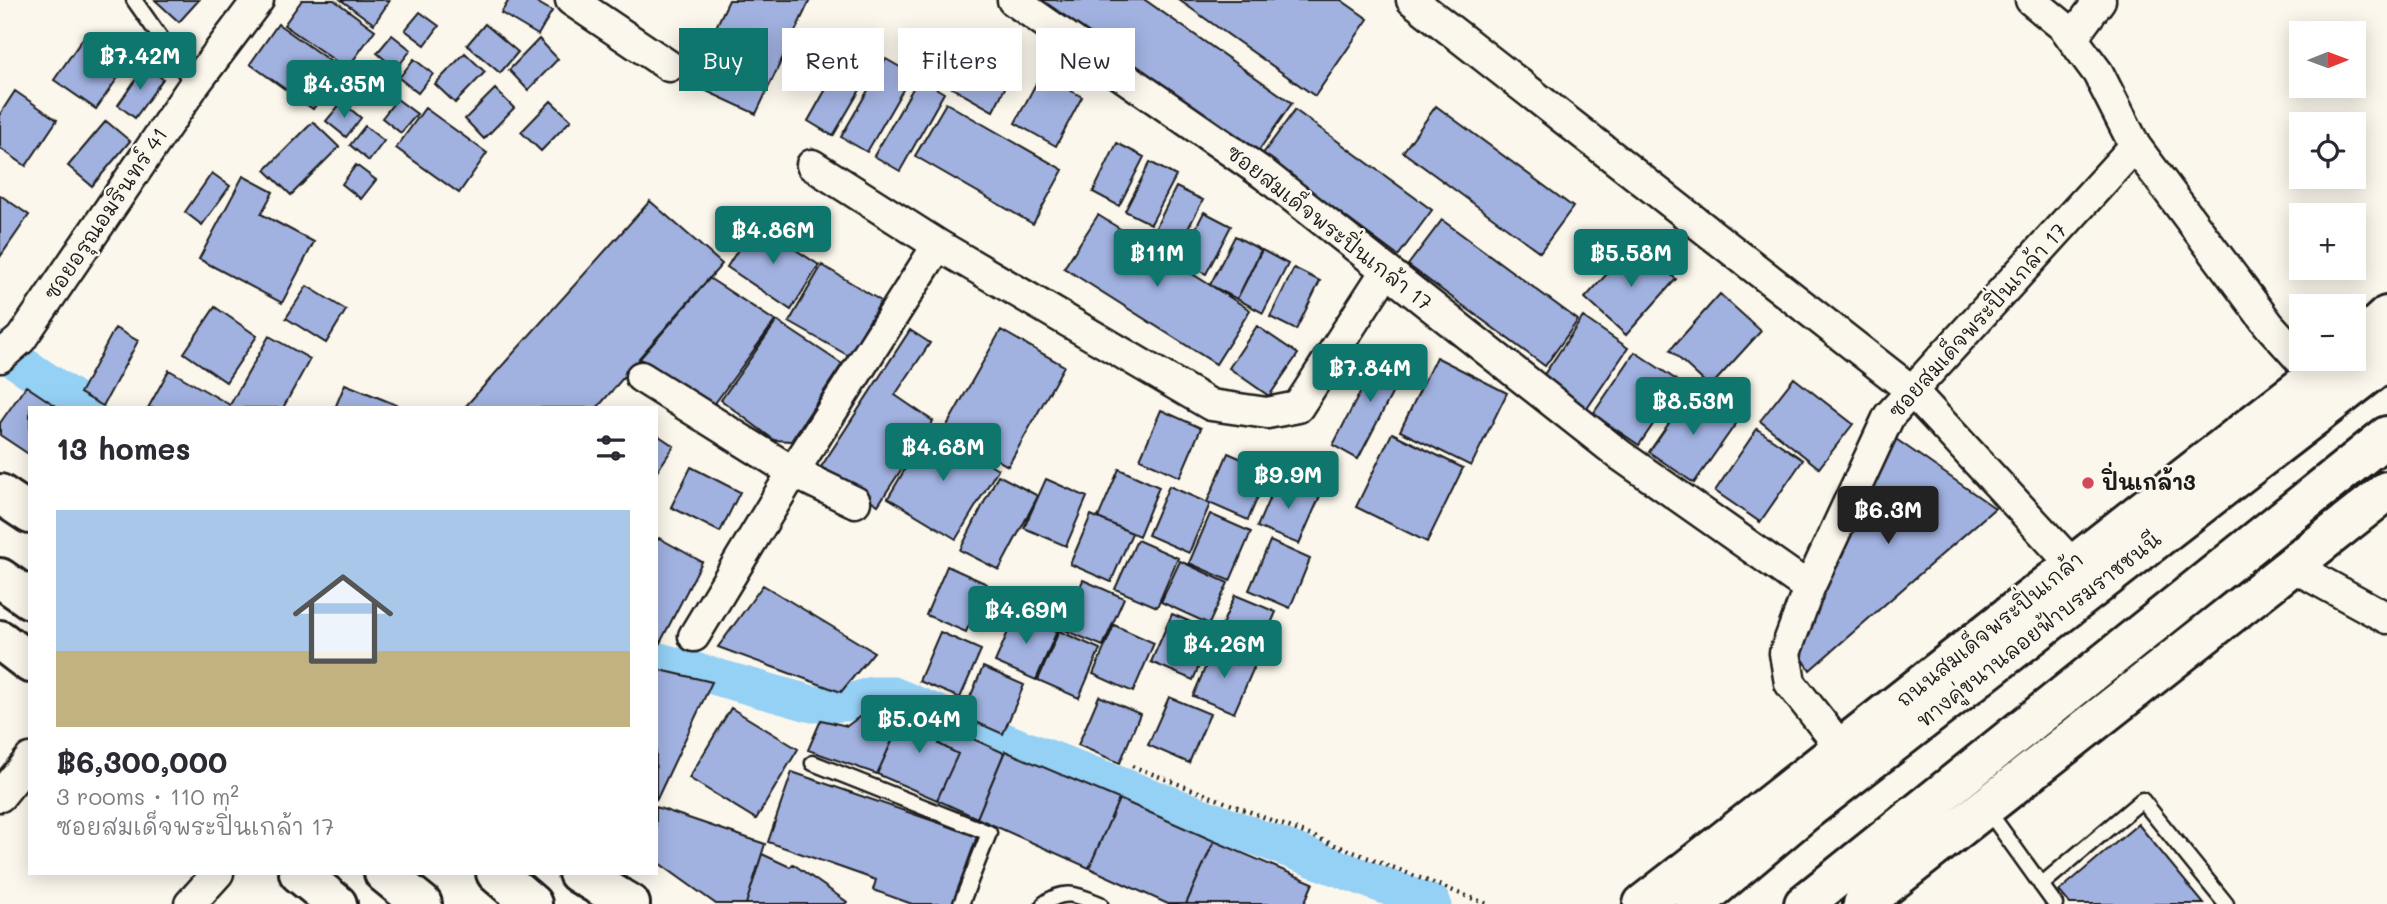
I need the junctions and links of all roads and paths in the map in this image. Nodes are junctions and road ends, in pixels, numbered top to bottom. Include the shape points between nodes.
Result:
1 (134, 0) edge
2 (258, 0) edge
3 (570, 0) edge
4 (1013, 0) edge
5 (1412, 0) edge
6 (2031, 0) edge
7 (2100, 0) edge
8 (2073, 38) junction
9 (669, 66) dead end
10 (194, 85) junction
11 (2135, 146) junction
12 (812, 165) dead end
13 (938, 245) junction
14 (1386, 271) junction
15 (2387, 316) edge
16 (2387, 323) edge
17 (2366, 335) edge
18 (2366, 338) edge
19 (2289, 340) edge
20 (7, 351) edge
21 (2387, 360) edge
22 (2323, 371) edge
23 (641, 377) dead end
24 (1912, 391) junction
25 (2387, 436) edge
26 (793, 471) junction
27 (2387, 491) edge
28 (0, 494) edge
29 (855, 502) dead end
30 (28, 513) edge
31 (2073, 564) junction
32 (2291, 566) junction
33 (0, 578) edge
34 (1810, 588) junction
35 (28, 598) edge
36 (2387, 618) edge
37 (694, 635) dead end
38 (0, 640) edge
39 (28, 661) edge
40 (1842, 749) junction
41 (28, 761) edge
42 (813, 763) dead end
43 (1132, 766) dead end
44 (0, 796) edge
45 (1985, 807) junction
46 (1807, 810) junction
47 (1869, 854) junction
48 (216, 875) edge
49 (386, 875) edge
50 (498, 875) edge
51 (581, 875) edge
52 (311, 885) edge
53 (2041, 885) junction
54 (190, 904) edge
55 (337, 904) edge
56 (422, 904) edge
57 (532, 904) edge
58 (630, 904) edge
59 (961, 904) edge
60 (1044, 904) edge
61 (1100, 904) edge
62 (1487, 904) edge
63 (1645, 904) edge
64 (1695, 904) edge
65 (1804, 904) edge
66 (1818, 904) edge
67 (1863, 904) edge
68 (2055, 904) edge
69 (2227, 904) edge

1 - 10 lane
2 - 10 street, ซอยอรุณอมรินทร์ 41
3 - 9 street
4 - 14 street, ซอยสมเด็จพระปิ่นเกล้า 17 via 1264,174
5 - 24 street
6 - 8 street
7 - 8 street
8 - 11 street via 2098,73
10 - 20 street, ซอยอรุณอมรินทร์ 41 via 21,339
11 - 19 street via 2269,325
11 - 24 street, ซอยสมเด็จพระปิ่นเกล้า 17
12 - 13 street
13 - 14 street via 1211,404 1267,412 1298,408
13 - 26 street
14 - 34 street, ซอยสมเด็จพระปิ่นเกล้า 17 via 1620,455
15 - 17 main road
16 - 18 main road
21 - 46 main road, ทางคู่ขนานลอยฟ้าบรมราชชนนี
22 - 31 main road, ถนนสมเด็จพระปิ่นเกล้า
23 - 26 street
24 - 31 street
24 - 34 street, ซอยสมเด็จพระปิ่นเกล้า 17 via 1889,416
25 - 47 main road
26 - 29 street
26 - 37 street
27 - 32 main road
28 - 30 main road
31 - 40 main road, ถนนสมเด็จพระปิ่นเกล้า
32 - 36 street
32 - 45 main road
33 - 35 main road
34 - 40 street, ซอยสมเด็จพระปิ่นเกล้า 17 via 1785,653 1790,683
38 - 39 main road
40 - 63 main road, ถนนสมเด็จพระปิ่นเกล้า
41 - 44 street
42 - 59 lane via 989,833
43 - 62 path
45 - 53 lane
45 - 67 main road
46 - 63 main road
46 - 64 main road, ทางคู่ขนานลอยฟ้าบรมราชชนนี
47 - 65 main road
47 - 66 main road
48 - 54 street
49 - 56 main road
50 - 57 main road
51 - 58 main road
52 - 55 main road
53 - 68 lane
53 - 69 lane via 2142,800
60 - 61 lane via 1055,895 1067,894

